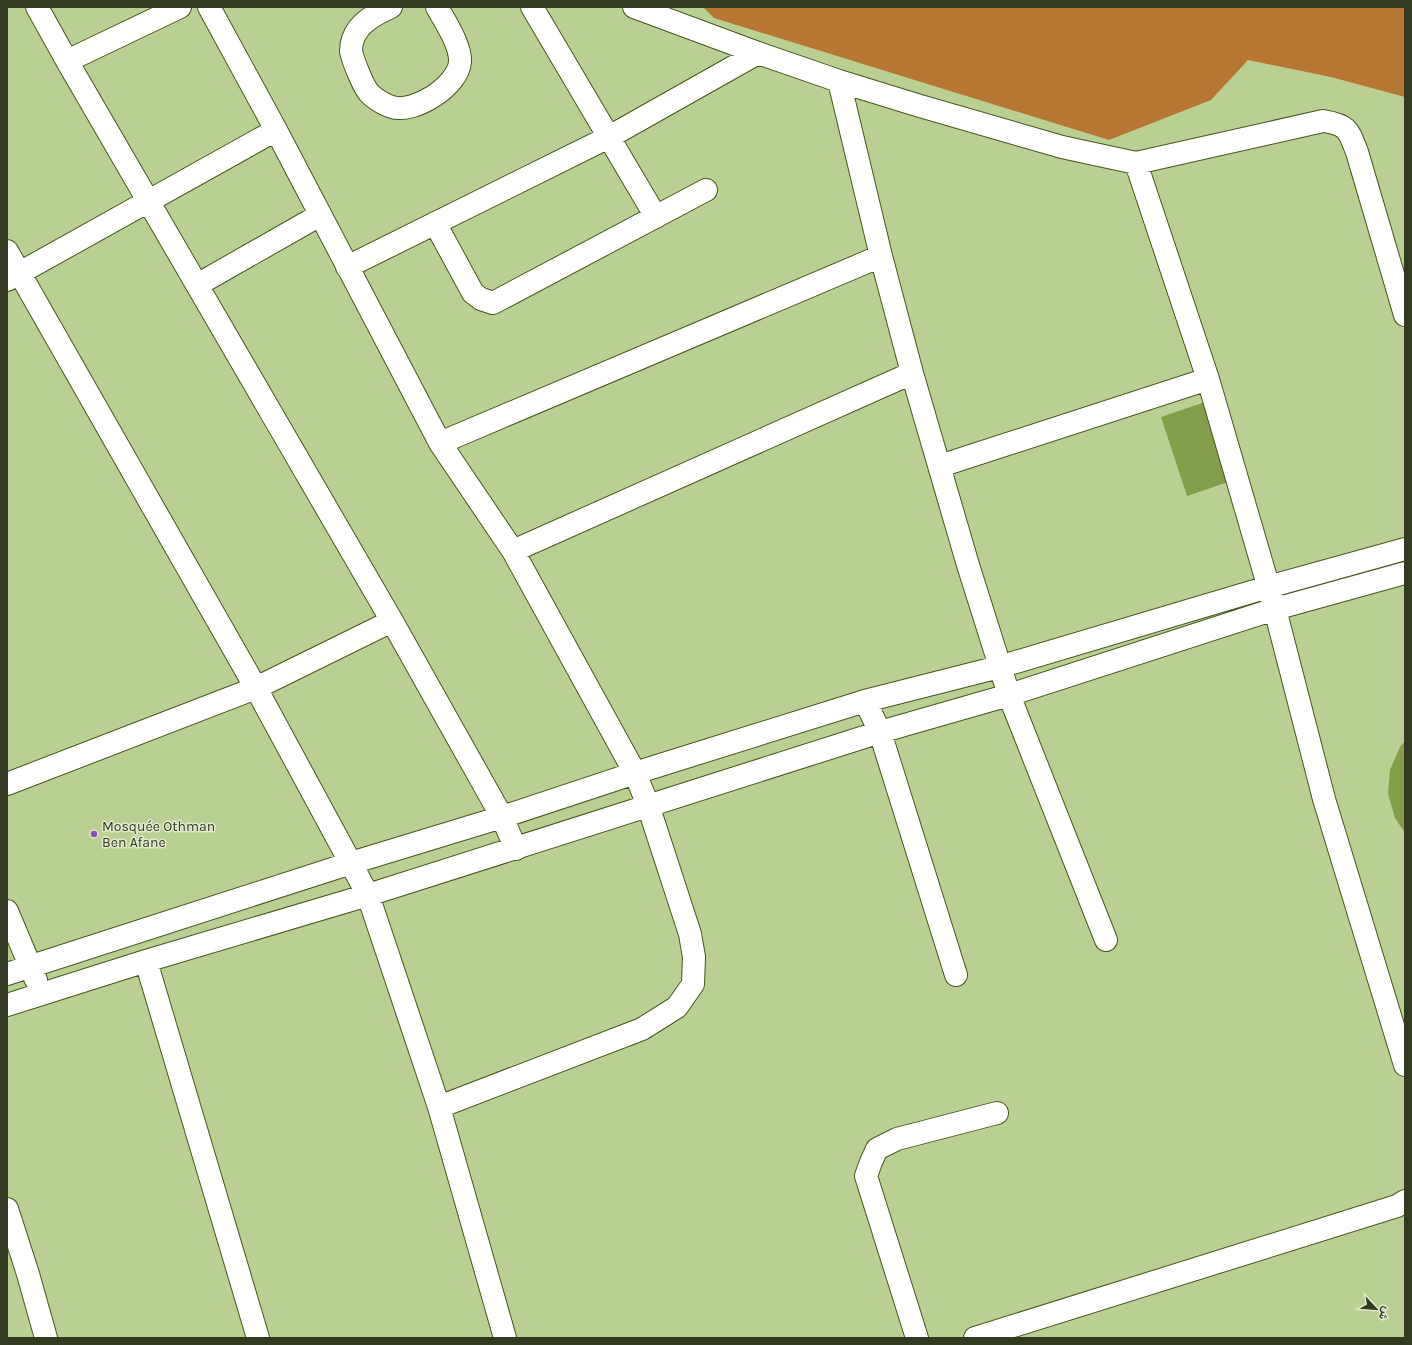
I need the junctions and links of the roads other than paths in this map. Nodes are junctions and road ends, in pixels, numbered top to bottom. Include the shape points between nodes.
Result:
1 (38, 7) edge
2 (209, 7) edge
3 (391, 7) edge
4 (437, 7) edge
5 (532, 7) edge
6 (634, 7) edge
7 (173, 9) edge
8 (758, 53) junction
9 (67, 61) junction
10 (839, 80) junction
11 (276, 130) junction
12 (609, 137) junction
13 (1136, 163) junction
14 (706, 190) dead end
15 (149, 202) junction
16 (320, 215) junction
17 (656, 217) junction
18 (435, 223) junction
19 (7, 251) edge
20 (881, 256) junction
21 (347, 267) junction
22 (13, 276) edge
23 (197, 286) junction
24 (1405, 315) edge
25 (912, 372) junction
26 (1208, 379) junction
27 (440, 443) junction
28 (940, 466) junction
29 (1405, 549) edge
30 (514, 551) junction
31 (1405, 573) edge
32 (1268, 587) junction
33 (1274, 609) junction
34 (392, 621) junction
35 (999, 667) junction
36 (256, 688) junction
37 (1009, 695) junction
38 (865, 701) junction
39 (880, 732) junction
40 (635, 773) junction
41 (7, 784) edge
42 (648, 805) junction
43 (502, 817) junction
44 (516, 849) junction
45 (351, 863) junction
46 (368, 895) junction
47 (7, 912) edge
48 (1106, 940) dead end
49 (146, 960) junction
50 (30, 967) junction
51 (7, 974) edge
52 (956, 975) dead end
53 (42, 995) junction
54 (7, 1005) edge
55 (1405, 1065) edge
56 (440, 1107) junction
57 (997, 1113) dead end
58 (1405, 1201) edge
59 (7, 1209) edge
60 (46, 1338) edge
61 (258, 1338) edge
62 (506, 1338) edge
63 (917, 1338) edge
64 (975, 1338) edge

1 - 9 street
2 - 11 street
3 - 4 street via 362,25 353,39 351,51 363,84 370,95 393,108 420,103 439,93 455,77 460,63 458,50
5 - 12 street
6 - 8 street
7 - 9 street
8 - 10 street
8 - 12 street
9 - 15 street
10 - 13 street via 1062,147
10 - 20 street
11 - 15 street
11 - 16 street
12 - 17 street
12 - 18 street
13 - 24 street via 1323,121 1338,124 1349,131 1357,152
13 - 26 street
14 - 17 street
15 - 22 street
15 - 23 street
16 - 21 street
16 - 23 street
17 - 18 street via 493,303 473,293
18 - 21 street
19 - 22 street
20 - 25 street
20 - 27 street
21 - 27 street
22 - 36 street
23 - 34 street
25 - 28 street
25 - 30 street
26 - 28 street
26 - 32 street
27 - 30 street
28 - 35 street
29 - 32 street
30 - 40 street
31 - 33 street
32 - 33 street
32 - 35 street
33 - 37 street
33 - 55 street via 1324,798
34 - 36 street
34 - 43 street
35 - 37 street
35 - 38 street
36 - 41 street
36 - 45 street
37 - 39 street
37 - 48 street
38 - 39 street
38 - 40 street
39 - 42 street
39 - 52 street
40 - 42 street
40 - 43 street
42 - 44 street
42 - 56 street via 690,934 694,957 693,984 677,1007 642,1029
43 - 44 street
43 - 45 street
44 - 46 street
45 - 46 street
45 - 50 street
46 - 49 street
46 - 56 street
47 - 50 street
49 - 53 street
49 - 61 street
50 - 51 street
50 - 53 street
53 - 54 street
56 - 62 street
57 - 63 street via 897,1139 877,1149 866,1176
58 - 64 street via 1397,1206
59 - 60 street

